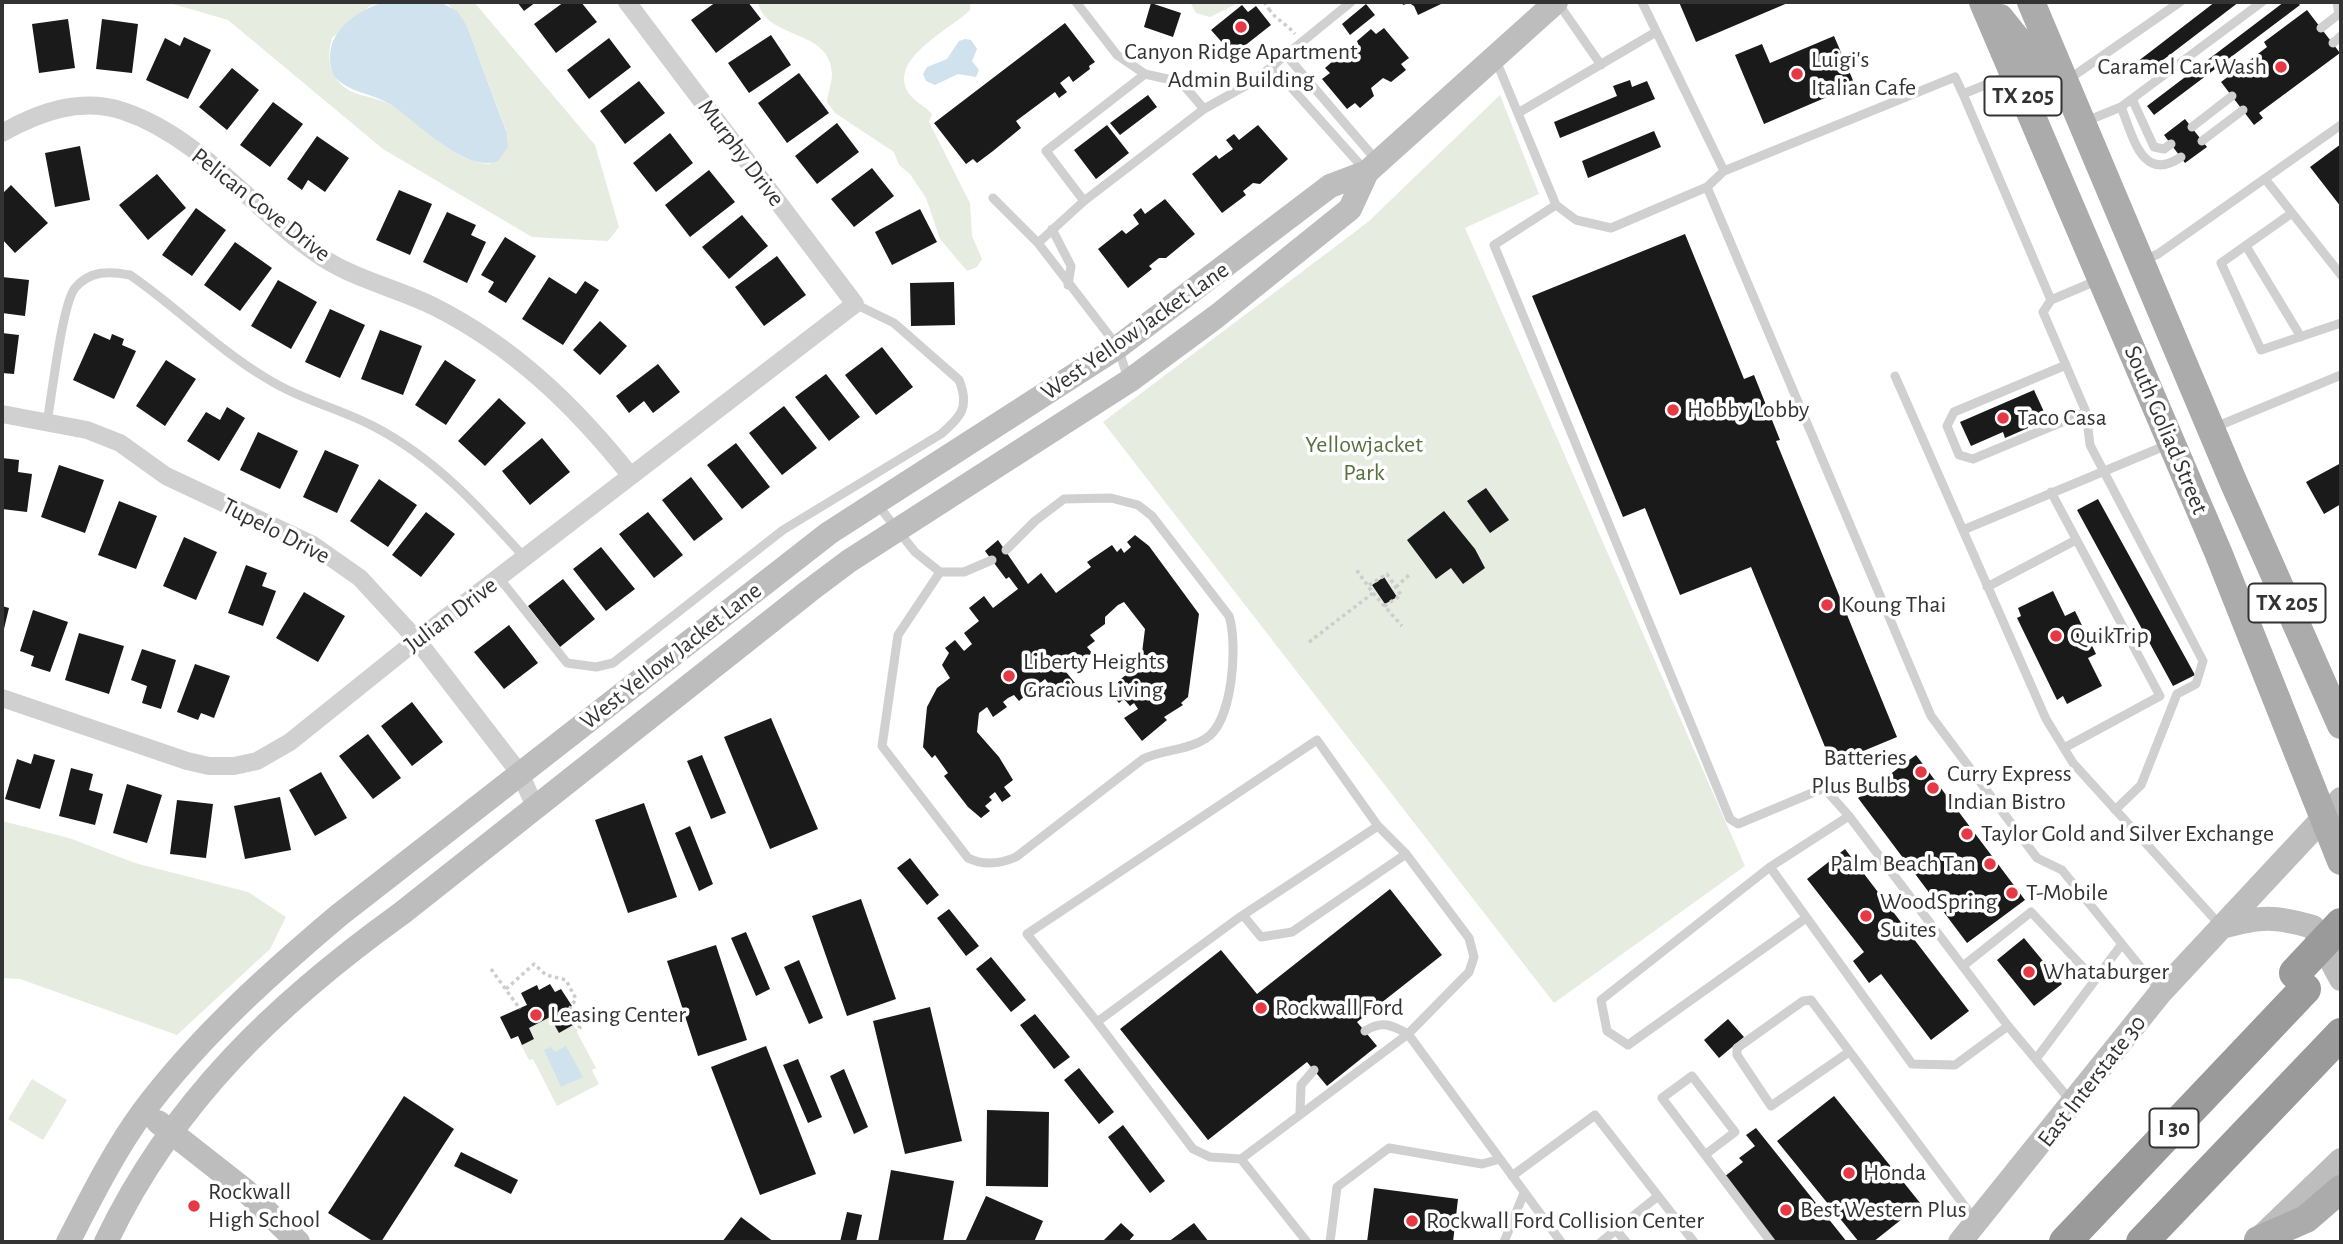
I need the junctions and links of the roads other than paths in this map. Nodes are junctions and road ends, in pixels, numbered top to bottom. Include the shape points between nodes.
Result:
1 (627, 2) edge
2 (1076, 2) edge
3 (1351, 2) edge
4 (1557, 2) edge
5 (1642, 2) edge
6 (1985, 2) edge
7 (2031, 2) edge
8 (2180, 2) edge
9 (2262, 2) edge
10 (2337, 2) edge
11 (2321, 28) dead end
12 (1656, 32) junction
13 (2341, 36) edge
14 (2333, 43) dead end
15 (1286, 55) junction
16 (1495, 58) junction
17 (1601, 65) junction
18 (1272, 66) junction
19 (2013, 73) junction
20 (1145, 74) junction
21 (2064, 82) junction
22 (1963, 94) junction
23 (2232, 96) dead end
24 (2132, 99) junction
25 (2120, 107) junction
26 (1203, 109) junction
27 (2243, 110) dead end
28 (1518, 113) junction
29 (2082, 123) junction
30 (2341, 125) edge
31 (2192, 127) dead end
32 (2, 133) edge
33 (2202, 141) dead end
34 (2171, 144) dead end
35 (2181, 158) dead end
36 (1373, 167) junction
37 (1724, 171) junction
38 (2266, 180) junction
39 (1707, 187) junction
40 (993, 198) dead end
41 (1084, 201) junction
42 (1556, 205) junction
43 (2292, 213) junction
44 (1052, 229) junction
45 (1038, 243) junction
46 (2246, 246) junction
47 (2142, 261) junction
48 (2341, 275) edge
49 (2101, 279) junction
50 (1068, 285) junction
51 (2051, 300) junction
52 (855, 304) junction
53 (2341, 323) edge
54 (2301, 337) junction
55 (1118, 347) junction
56 (2066, 365) junction
57 (2341, 375) edge
58 (1895, 376) dead end
59 (1129, 381) junction
60 (2086, 412) junction
61 (2, 414) edge
62 (47, 422) junction
63 (2211, 429) junction
64 (2172, 443) junction
65 (2103, 471) junction
66 (630, 475) junction
67 (2051, 492) junction
68 (876, 503) junction
69 (897, 530) junction
70 (1963, 530) junction
71 (2076, 540) junction
72 (1006, 550) dead end
73 (525, 558) junction
74 (992, 560) dead end
75 (940, 572) junction
76 (500, 579) junction
77 (1987, 587) junction
78 (417, 640) junction
79 (2318, 671) junction
80 (2341, 689) edge
81 (2160, 696) junction
82 (2, 698) edge
83 (2170, 714) junction
84 (2341, 725) edge
85 (2064, 748) junction
86 (520, 775) junction
87 (535, 807) junction
88 (2332, 808) edge
89 (2115, 810) junction
90 (1849, 816) junction
91 (1378, 827) junction
92 (1406, 854) junction
93 (2341, 861) edge
94 (1770, 867) junction
95 (1243, 915) junction
96 (1806, 918) junction
97 (2341, 924) edge
98 (2221, 927) junction
99 (2122, 944) junction
100 (2341, 952) edge
101 (1963, 966) junction
102 (2341, 979) edge
103 (2095, 980) junction
104 (2300, 981) junction
105 (2161, 992) junction
106 (1097, 1021) junction
107 (2008, 1026) junction
108 (1365, 1031) dead end
109 (1408, 1034) junction
110 (2336, 1039) edge
111 (1849, 1052) junction
112 (2036, 1059) junction
113 (1314, 1070) dead end
114 (2073, 1104) junction
115 (143, 1112) junction
116 (1300, 1113) junction
117 (170, 1131) junction
118 (1706, 1154) junction
119 (1241, 1159) junction
120 (1500, 1159) junction
121 (2341, 1160) edge
122 (1512, 1176) junction
123 (2341, 1189) edge
124 (1524, 1193) junction
125 (1658, 1196) junction
126 (1978, 1224) junction
127 (1616, 1230) junction
128 (2257, 1241) edge
129 (68, 1242) edge
130 (106, 1242) edge
131 (298, 1242) edge
132 (1307, 1242) edge
133 (1330, 1242) edge
134 (1504, 1242) edge
135 (1560, 1242) edge
136 (1601, 1242) edge
137 (1626, 1242) edge
138 (1694, 1242) edge
139 (1771, 1242) edge
140 (1960, 1242) edge
141 (2065, 1242) edge
142 (2142, 1242) edge

1 - 52 street, Murphy Drive
2 - 20 lane via 1117,55
3 - 15 lane
4 - 16 street, West Yellow Jacket Lane
4 - 17 lane
5 - 12 lane
6 - 19 main road, South Goliad Street / TX 205
6 - 21 main road via 2034,59 2045,86
7 - 21 main road, South Goliad Street / TX 205
8 - 21 lane
9 - 24 lane
10 - 11 lane via 2339,14
12 - 17 lane
12 - 37 lane
13 - 14 lane
15 - 18 lane
15 - 36 lane
16 - 28 lane
16 - 36 street, West Yellow Jacket Lane
17 - 28 lane
18 - 26 lane
18 - 36 lane
19 - 22 lane
19 - 49 main road, South Goliad Street / TX 205
20 - 26 lane via 1181,82
20 - 41 lane via 1046,151
21 - 29 main road, South Goliad Street / TX 205
22 - 37 lane via 1955,77
22 - 51 lane
23 - 31 lane
24 - 25 lane
24 - 34 lane via 2154,147 2164,149
25 - 29 lane
25 - 35 lane via 2142,155 2152,165 2159,167
26 - 41 lane
27 - 33 lane
28 - 42 lane
29 - 47 main road, South Goliad Street / TX 205
30 - 38 lane
32 - 66 street, Pelican Cove Drive via 36,113 96,105 149,122 191,149 324,258 433,306 496,343 535,372 590,425
36 - 55 street, West Yellow Jacket Lane via 1330,186
36 - 59 street, West Yellow Jacket Lane via 1350,209
37 - 39 lane
38 - 43 lane
38 - 47 lane
39 - 42 lane via 1611,228 1576,220
39 - 99 lane via 1931,716 2037,858 2062,870
40 - 45 lane
41 - 44 lane
42 - 90 lane via 1494,245 1730,819 1738,824 1824,788
43 - 46 lane
43 - 48 lane
44 - 45 lane
44 - 50 lane via 1071,266
45 - 50 lane
46 - 54 lane
46 - 54 lane via 2221,264 2261,351
47 - 49 main road
47 - 63 main road, South Goliad Street / TX 205
49 - 51 lane
49 - 64 main road, South Goliad Street / TX 205
50 - 55 lane
51 - 56 lane via 2043,312
52 - 66 street, Julian Drive
52 - 76 lane via 894,323 959,380 963,397 960,418 941,434 783,530 613,663 596,667 567,663
53 - 54 lane
55 - 59 lane
55 - 68 street, West Yellow Jacket Lane
56 - 60 lane
56 - 60 lane via 1954,412 1947,426 1959,455 1973,459
57 - 63 lane
58 - 70 lane
59 - 69 street, West Yellow Jacket Lane
60 - 65 lane via 2090,444
61 - 62 street, Tupelo Drive
62 - 73 lane via 70,297 88,277 109,270 130,275 253,370 373,426 441,471
62 - 78 street, Tupelo Drive via 120,443 166,476 313,545 360,578
63 - 79 main road, South Goliad Street / TX 205
64 - 65 lane
64 - 88 main road, South Goliad Street / TX 205
65 - 67 lane
65 - 83 lane via 2203,661 2196,684 2177,694
66 - 73 street, Julian Drive
67 - 70 lane
67 - 71 lane
68 - 69 lane
68 - 86 street, West Yellow Jacket Lane via 802,554
69 - 75 lane
69 - 87 street, West Yellow Jacket Lane via 809,591
70 - 77 lane
71 - 77 lane
71 - 81 lane
72 - 75 lane via 1064,499 1111,498 1138,505 1153,516 1220,605 1235,633 1229,690 1214,734 1192,747 1143,759 1016,858 1004,862 968,858 882,746 898,635
73 - 76 street, Julian Drive
74 - 75 lane via 964,572
76 - 78 street, Julian Drive
77 - 85 lane
78 - 82 street, Julian Drive via 290,742 257,761 234,766 187,761
78 - 86 street, Tupelo Drive
79 - 80 main road
79 - 84 main road, South Goliad Street / TX 205
81 - 83 lane
81 - 85 lane
83 - 89 lane via 2141,785
85 - 89 lane
86 - 87 street, Tupelo Drive
86 - 115 street, West Yellow Jacket Lane via 272,971 198,1046
87 - 117 street, West Yellow Jacket Lane via 332,964 246,1042
88 - 93 main road, South Goliad Street / TX 205
88 - 98 street, East Interstate 30
89 - 98 lane
90 - 94 lane
90 - 101 lane
91 - 92 lane
91 - 95 lane
91 - 106 lane via 1317,740 1027,934
92 - 95 lane via 1292,932 1261,937
92 - 109 lane via 1469,938 1474,957 1469,972
94 - 96 lane
94 - 96 lane via 1601,1000 1607,1031 1628,1045
95 - 106 lane
96 - 107 lane via 1912,1065 1955,1065
97 - 104 highway, bridge
98 - 102 street via 2278,917 2314,927
98 - 105 street, East Interstate 30
99 - 103 lane
99 - 105 lane
100 - 104 highway, I 30
101 - 103 lane via 2031,912
101 - 107 lane
103 - 112 lane
104 - 141 highway, I 30 via 2283,1013
105 - 114 street, East Interstate 30
106 - 119 lane via 1193,1149 1210,1157
107 - 112 lane
108 - 109 lane via 1377,1024 1392,1025
109 - 116 lane
109 - 120 lane
110 - 142 highway, I 30
111 - 111 lane via 1811,1000 1803,1001 1737,1048 1737,1055 1771,1106
111 - 126 lane
112 - 114 lane
113 - 116 lane via 1301,1085
114 - 126 street, East Interstate 30
115 - 117 street
115 - 129 street, West Yellow Jacket Lane
116 - 119 lane
117 - 130 street, West Yellow Jacket Lane
117 - 131 street via 246,1191
118 - 118 lane via 1662,1098 1692,1076 1735,1132
118 - 139 lane
119 - 132 lane
120 - 122 lane
120 - 133 lane via 1482,1164 1389,1148 1337,1186
121 - 128 street
122 - 124 lane
122 - 125 lane via 1595,1115
123 - 128 main road via 2306,1219
124 - 134 lane
124 - 135 lane
125 - 127 lane
125 - 138 lane
126 - 140 street, East Interstate 30
127 - 136 lane
127 - 137 lane

